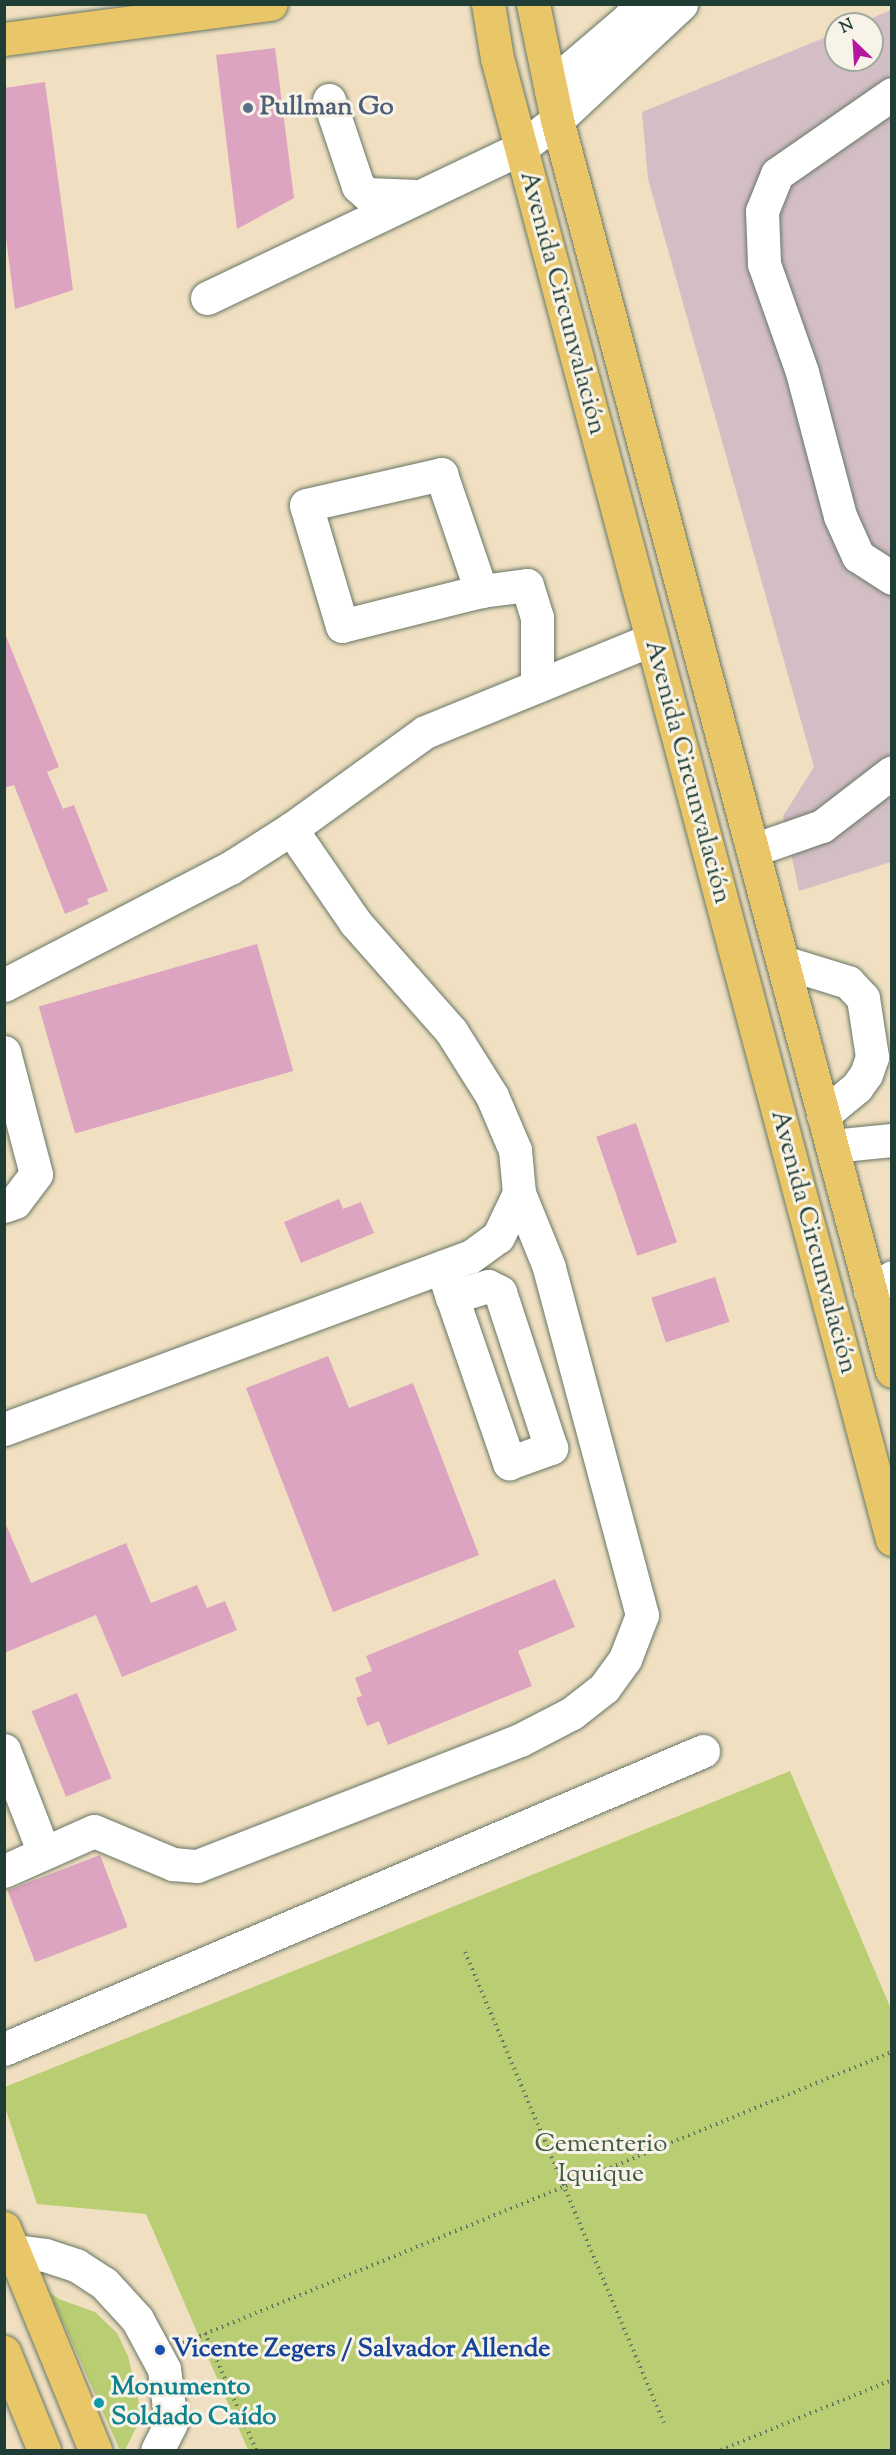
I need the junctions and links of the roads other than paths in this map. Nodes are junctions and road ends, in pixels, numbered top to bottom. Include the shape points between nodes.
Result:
1 (271, 4) edge
2 (488, 4) edge
3 (533, 4) edge
4 (640, 4) edge
5 (681, 4) edge
6 (4, 39) edge
7 (891, 94) edge
8 (329, 100) dead end
9 (554, 105) junction
10 (521, 148) junction
11 (422, 196) junction
12 (207, 298) dead end
13 (891, 578) edge
14 (481, 591) junction
15 (651, 640) junction
16 (537, 686) junction
17 (891, 772) edge
18 (291, 829) junction
19 (753, 850) junction
20 (783, 962) junction
21 (4, 984) edge
22 (4, 1052) edge
23 (824, 1115) junction
24 (891, 1140) edge
25 (832, 1146) junction
26 (519, 1193) junction
27 (4, 1206) edge
28 (447, 1282) junction
29 (881, 1284) edge
30 (890, 1363) edge
31 (4, 1429) edge
32 (891, 1539) edge
33 (4, 1750) edge
34 (702, 1751) dead end
35 (44, 1853) junction
36 (4, 1871) edge
37 (4, 2049) edge
38 (9, 2240) edge
39 (4, 2352) edge
40 (14, 2405) edge
41 (44, 2451) edge
42 (95, 2451) edge
43 (157, 2451) edge

1 - 6 main road
2 - 10 main road, Avenida Circunvalación via 497,58
3 - 9 main road, Avenida Circunvalación
4 - 9 lane
5 - 9 lane
7 - 13 lane via 777,174 762,211 764,264 802,372 840,516 858,556
8 - 11 lane via 358,186 367,194
9 - 10 lane
9 - 19 main road, Avenida Circunvalación
10 - 11 lane
10 - 15 main road, Avenida Circunvalación
11 - 12 lane
14 - 14 lane via 342,626 306,505 441,474
14 - 16 lane via 527,585 537,617
15 - 16 lane
15 - 32 main road, Avenida Circunvalación
16 - 18 lane via 425,732
17 - 19 lane via 822,826
18 - 21 lane via 230,868
18 - 26 lane via 355,922 451,1031 492,1096 515,1150
19 - 20 main road, Avenida Circunvalación
20 - 23 main road, Avenida Circunvalación
20 - 23 lane via 848,982 863,998 873,1057 857,1087
22 - 27 lane via 36,1174 15,1202
23 - 25 main road, Avenida Circunvalación
24 - 25 lane
25 - 29 main road, Avenida Circunvalación
26 - 28 lane via 498,1237 470,1257
26 - 35 lane via 549,1267 642,1616 626,1659 604,1688 588,1701 520,1740 197,1866 173,1864 94,1831
28 - 28 lane via 510,1463 551,1448 500,1292 488,1286
28 - 31 lane
29 - 30 main road, Avenida Circunvalación
33 - 35 lane
34 - 37 lane
35 - 36 lane
38 - 42 main road
38 - 43 lane via 76,2265 104,2283 137,2319 164,2369 171,2423
39 - 40 main road
40 - 41 main road

